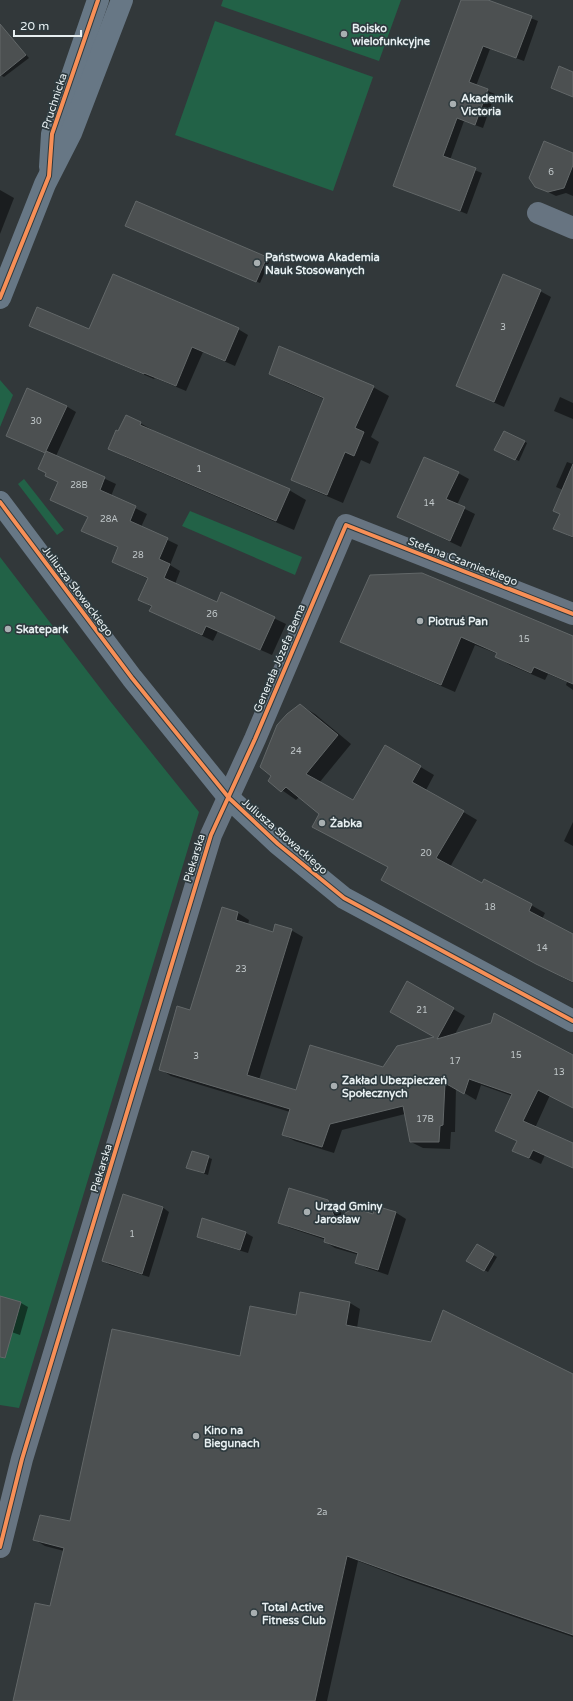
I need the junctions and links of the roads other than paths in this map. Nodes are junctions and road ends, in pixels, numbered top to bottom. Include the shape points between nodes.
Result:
1 (98, 0) edge
2 (122, 0) edge
3 (49, 176) junction
4 (538, 213) dead end
5 (573, 228) edge
6 (0, 298) edge
7 (0, 502) edge
8 (346, 525) joint
9 (573, 614) edge
10 (229, 798) junction
11 (573, 1021) edge
12 (0, 1547) edge

1 - 3 main road, Pruchnicka via 52,134
2 - 3 main road, Pruchnicka via 71,133
3 - 6 main road, Pruchnicka
4 - 5 street
7 - 10 main road, Juliusza Słowackiego via 132,678
8 - 9 street, Stefana Czarnieckiego
8 - 10 street, Generała Józefa Bema
10 - 11 main road, Juliusza Słowackiego via 286,851 344,898
10 - 12 street, Piekarska via 210,835 24,1452

